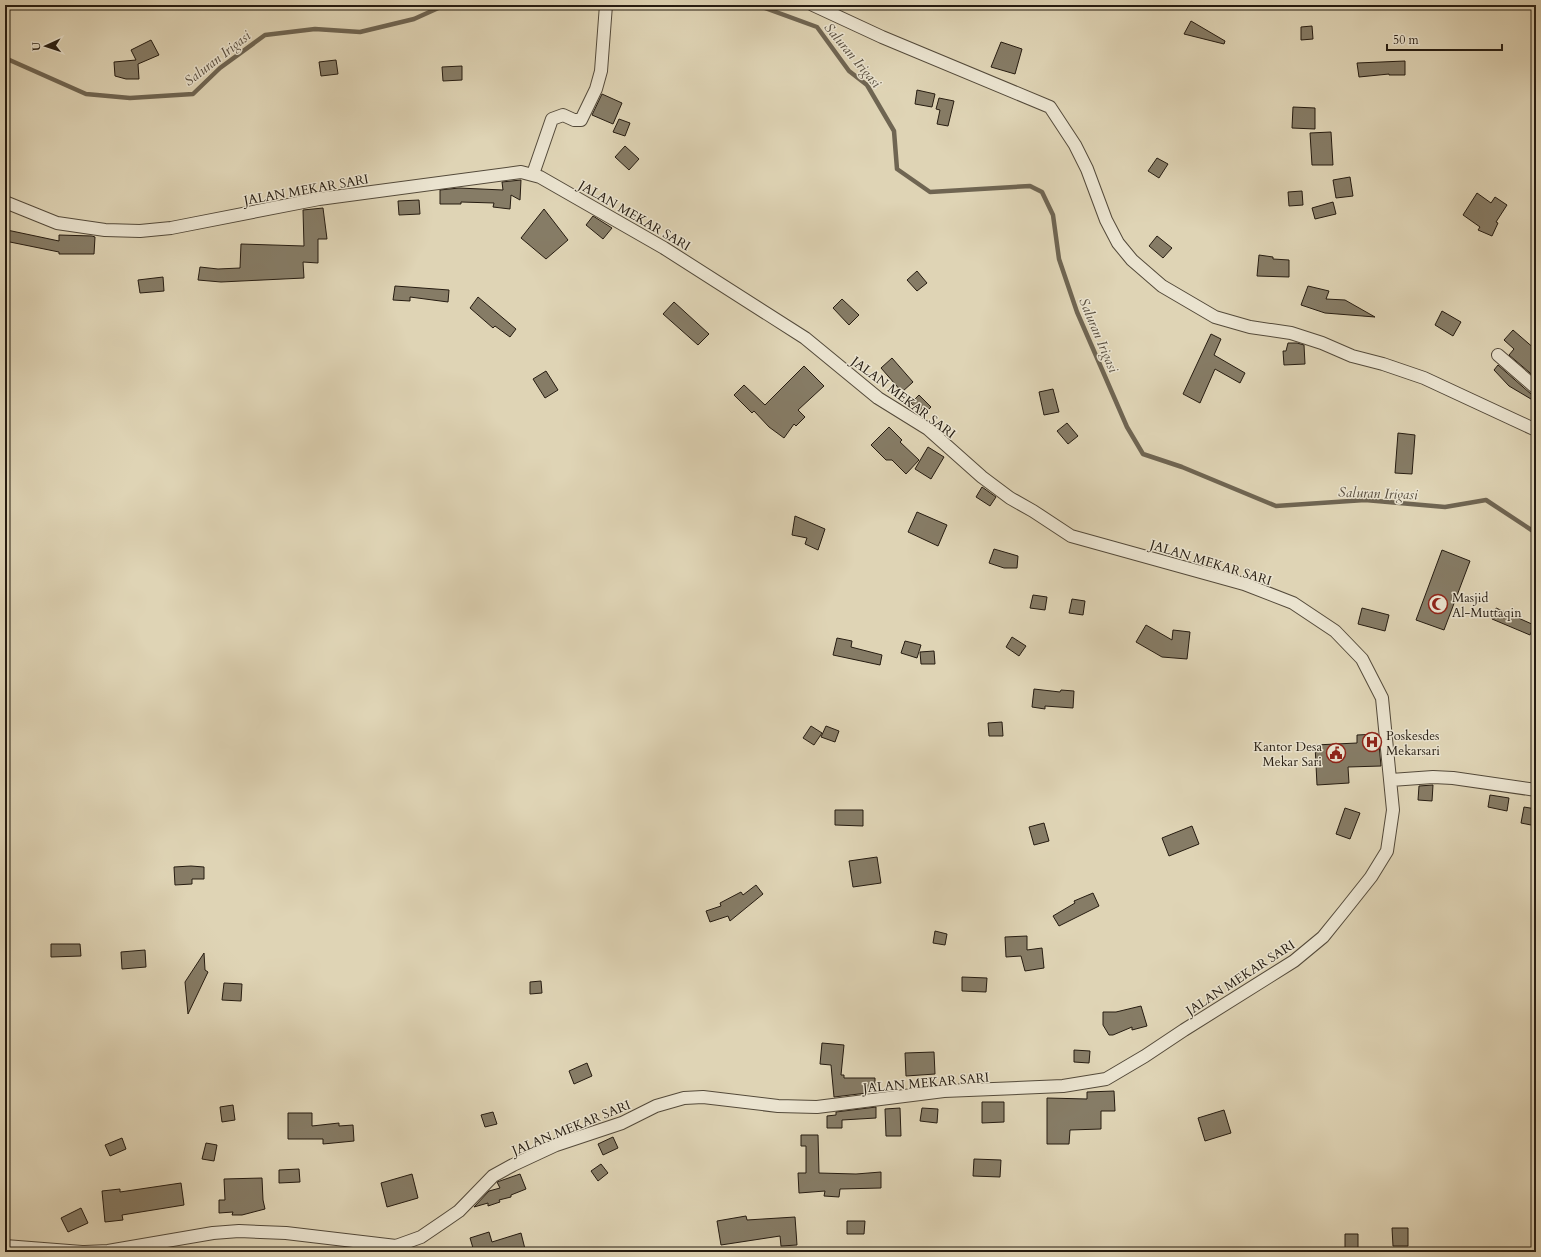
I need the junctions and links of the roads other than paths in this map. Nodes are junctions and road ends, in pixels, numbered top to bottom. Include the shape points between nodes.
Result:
1 (606, 5) edge
2 (813, 5) edge
3 (533, 174) junction
4 (5, 202) edge
5 (1498, 356) dead end
6 (1536, 388) edge
7 (1536, 430) edge
8 (1391, 780) junction
9 (1536, 790) edge
10 (5, 1246) edge
11 (82, 1252) edge
12 (85, 1252) edge

1 - 3 street via 601,71 596,89 581,120 563,115 552,119
2 - 7 street via 889,40 1050,107 1075,145 1118,243 1132,260 1162,286 1215,317 1322,343 1352,356 1424,378
3 - 4 street, JALAN MEKAR SARI via 521,172 319,199 140,232 57,224
3 - 8 street, JALAN MEKAR SARI via 553,183 664,248 805,338 878,398 928,429 1010,498 1071,536 1244,584 1293,603 1335,631 1362,659 1382,698
5 - 6 street
8 - 9 street via 1453,778
8 - 12 street, JALAN MEKAR SARI via 1392,820 1387,851 1371,877 1323,937 1288,965 1106,1079 1063,1086 944,1091 817,1107 778,1106 703,1097 684,1098 656,1106 622,1123 556,1145 513,1165 493,1176 459,1211 421,1237 402,1245 383,1246 286,1233 239,1231 213,1233 108,1252
10 - 11 street

